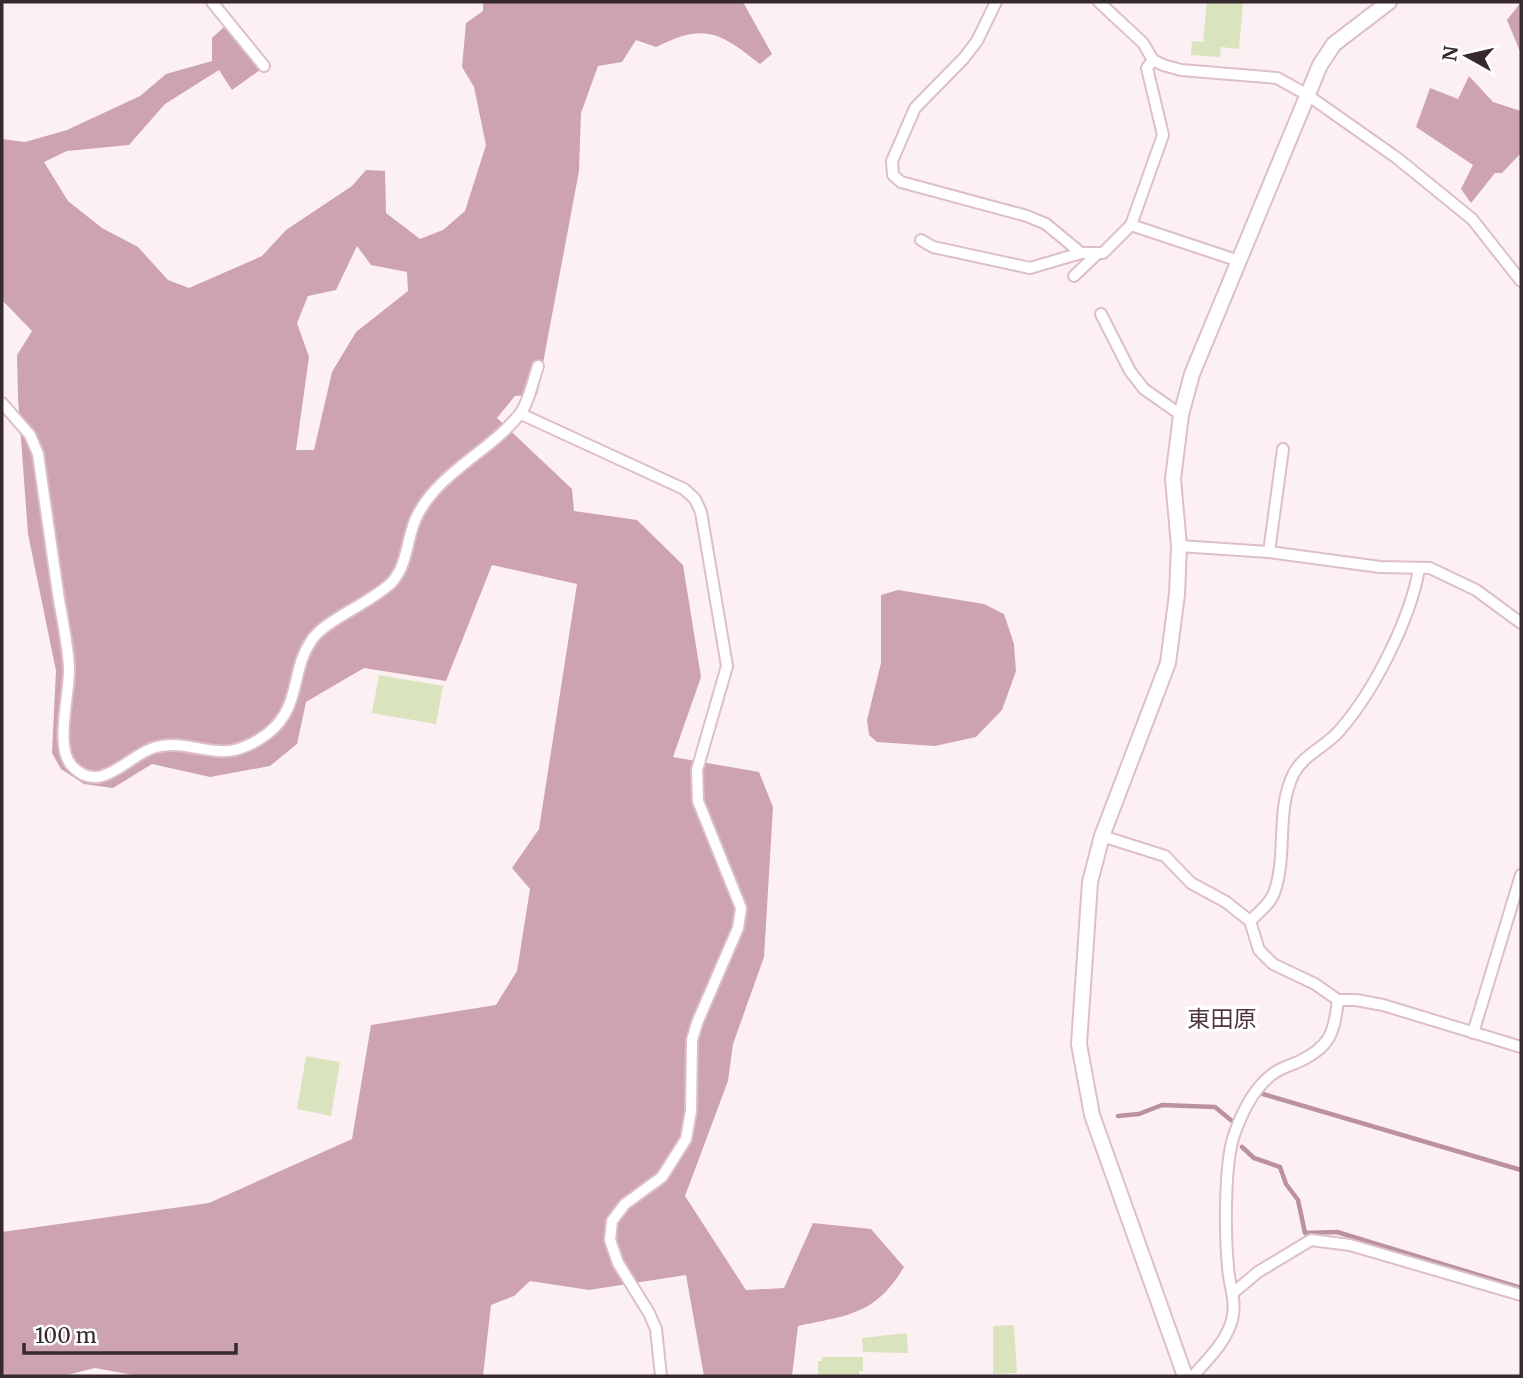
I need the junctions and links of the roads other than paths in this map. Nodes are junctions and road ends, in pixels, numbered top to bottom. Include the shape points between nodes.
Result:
1 (212, 2) edge
2 (996, 2) edge
3 (1099, 2) edge
4 (1388, 2) edge
5 (1153, 60) junction
6 (264, 66) dead end
7 (1306, 94) junction
8 (1131, 225) junction
9 (921, 240) dead end
10 (1081, 253) junction
11 (1096, 255) junction
12 (1239, 261) junction
13 (1074, 276) dead end
14 (1521, 281) edge
15 (1101, 314) dead end
16 (538, 366) dead end
17 (2, 403) edge
18 (521, 414) junction
19 (1181, 415) junction
20 (1283, 449) dead end
21 (1179, 546) junction
22 (1269, 552) junction
23 (1419, 569) junction
24 (1521, 623) edge
25 (1102, 836) junction
26 (1521, 875) edge
27 (1250, 921) junction
28 (1338, 1000) junction
29 (1473, 1033) junction
30 (1521, 1048) edge
31 (1233, 1293) junction
32 (1521, 1295) edge
33 (661, 1376) edge
34 (1185, 1376) edge
35 (1194, 1376) edge

1 - 6 street
2 - 10 street via 977,41 915,108 892,161 893,175 901,182 1037,220
3 - 5 street via 1143,43
4 - 7 street via 1335,44
5 - 7 street via 1181,70 1277,78
5 - 8 street via 1147,68 1163,135
7 - 12 street
7 - 14 street via 1397,158 1472,219
8 - 11 street
8 - 12 street
9 - 10 street via 933,247 1030,268
10 - 11 street
11 - 13 street
12 - 19 street via 1192,374
15 - 19 street via 1144,390
16 - 18 street
17 - 18 street via 30,435 38,454 69,668 65,757 82,774 93,777 115,772 159,746 210,753 234,750 269,733 295,696 304,652 312,638 390,584 401,569 416,516 429,497
18 - 33 street via 684,489 695,499 727,666 697,769 698,801 741,908 738,929 696,1023 686,1139 662,1177 625,1204 612,1221 610,1240 656,1329
19 - 21 street via 1173,479
20 - 22 street
21 - 22 street
21 - 25 street via 1168,663
22 - 23 street
23 - 24 street via 1430,568 1476,590
23 - 27 street via 1405,622 1355,711 1294,773 1286,793 1274,895
25 - 27 street via 1165,856 1191,883
25 - 34 street via 1090,882 1079,1044 1092,1115
26 - 29 street
27 - 28 street via 1259,950 1273,964
28 - 29 street via 1384,1005
28 - 31 street via 1335,1030 1326,1044 1275,1072 1260,1087 1233,1137 1225,1231
29 - 30 street
31 - 32 street via 1284,1254 1311,1240 1350,1245
31 - 35 street via 1233,1318 1223,1340

